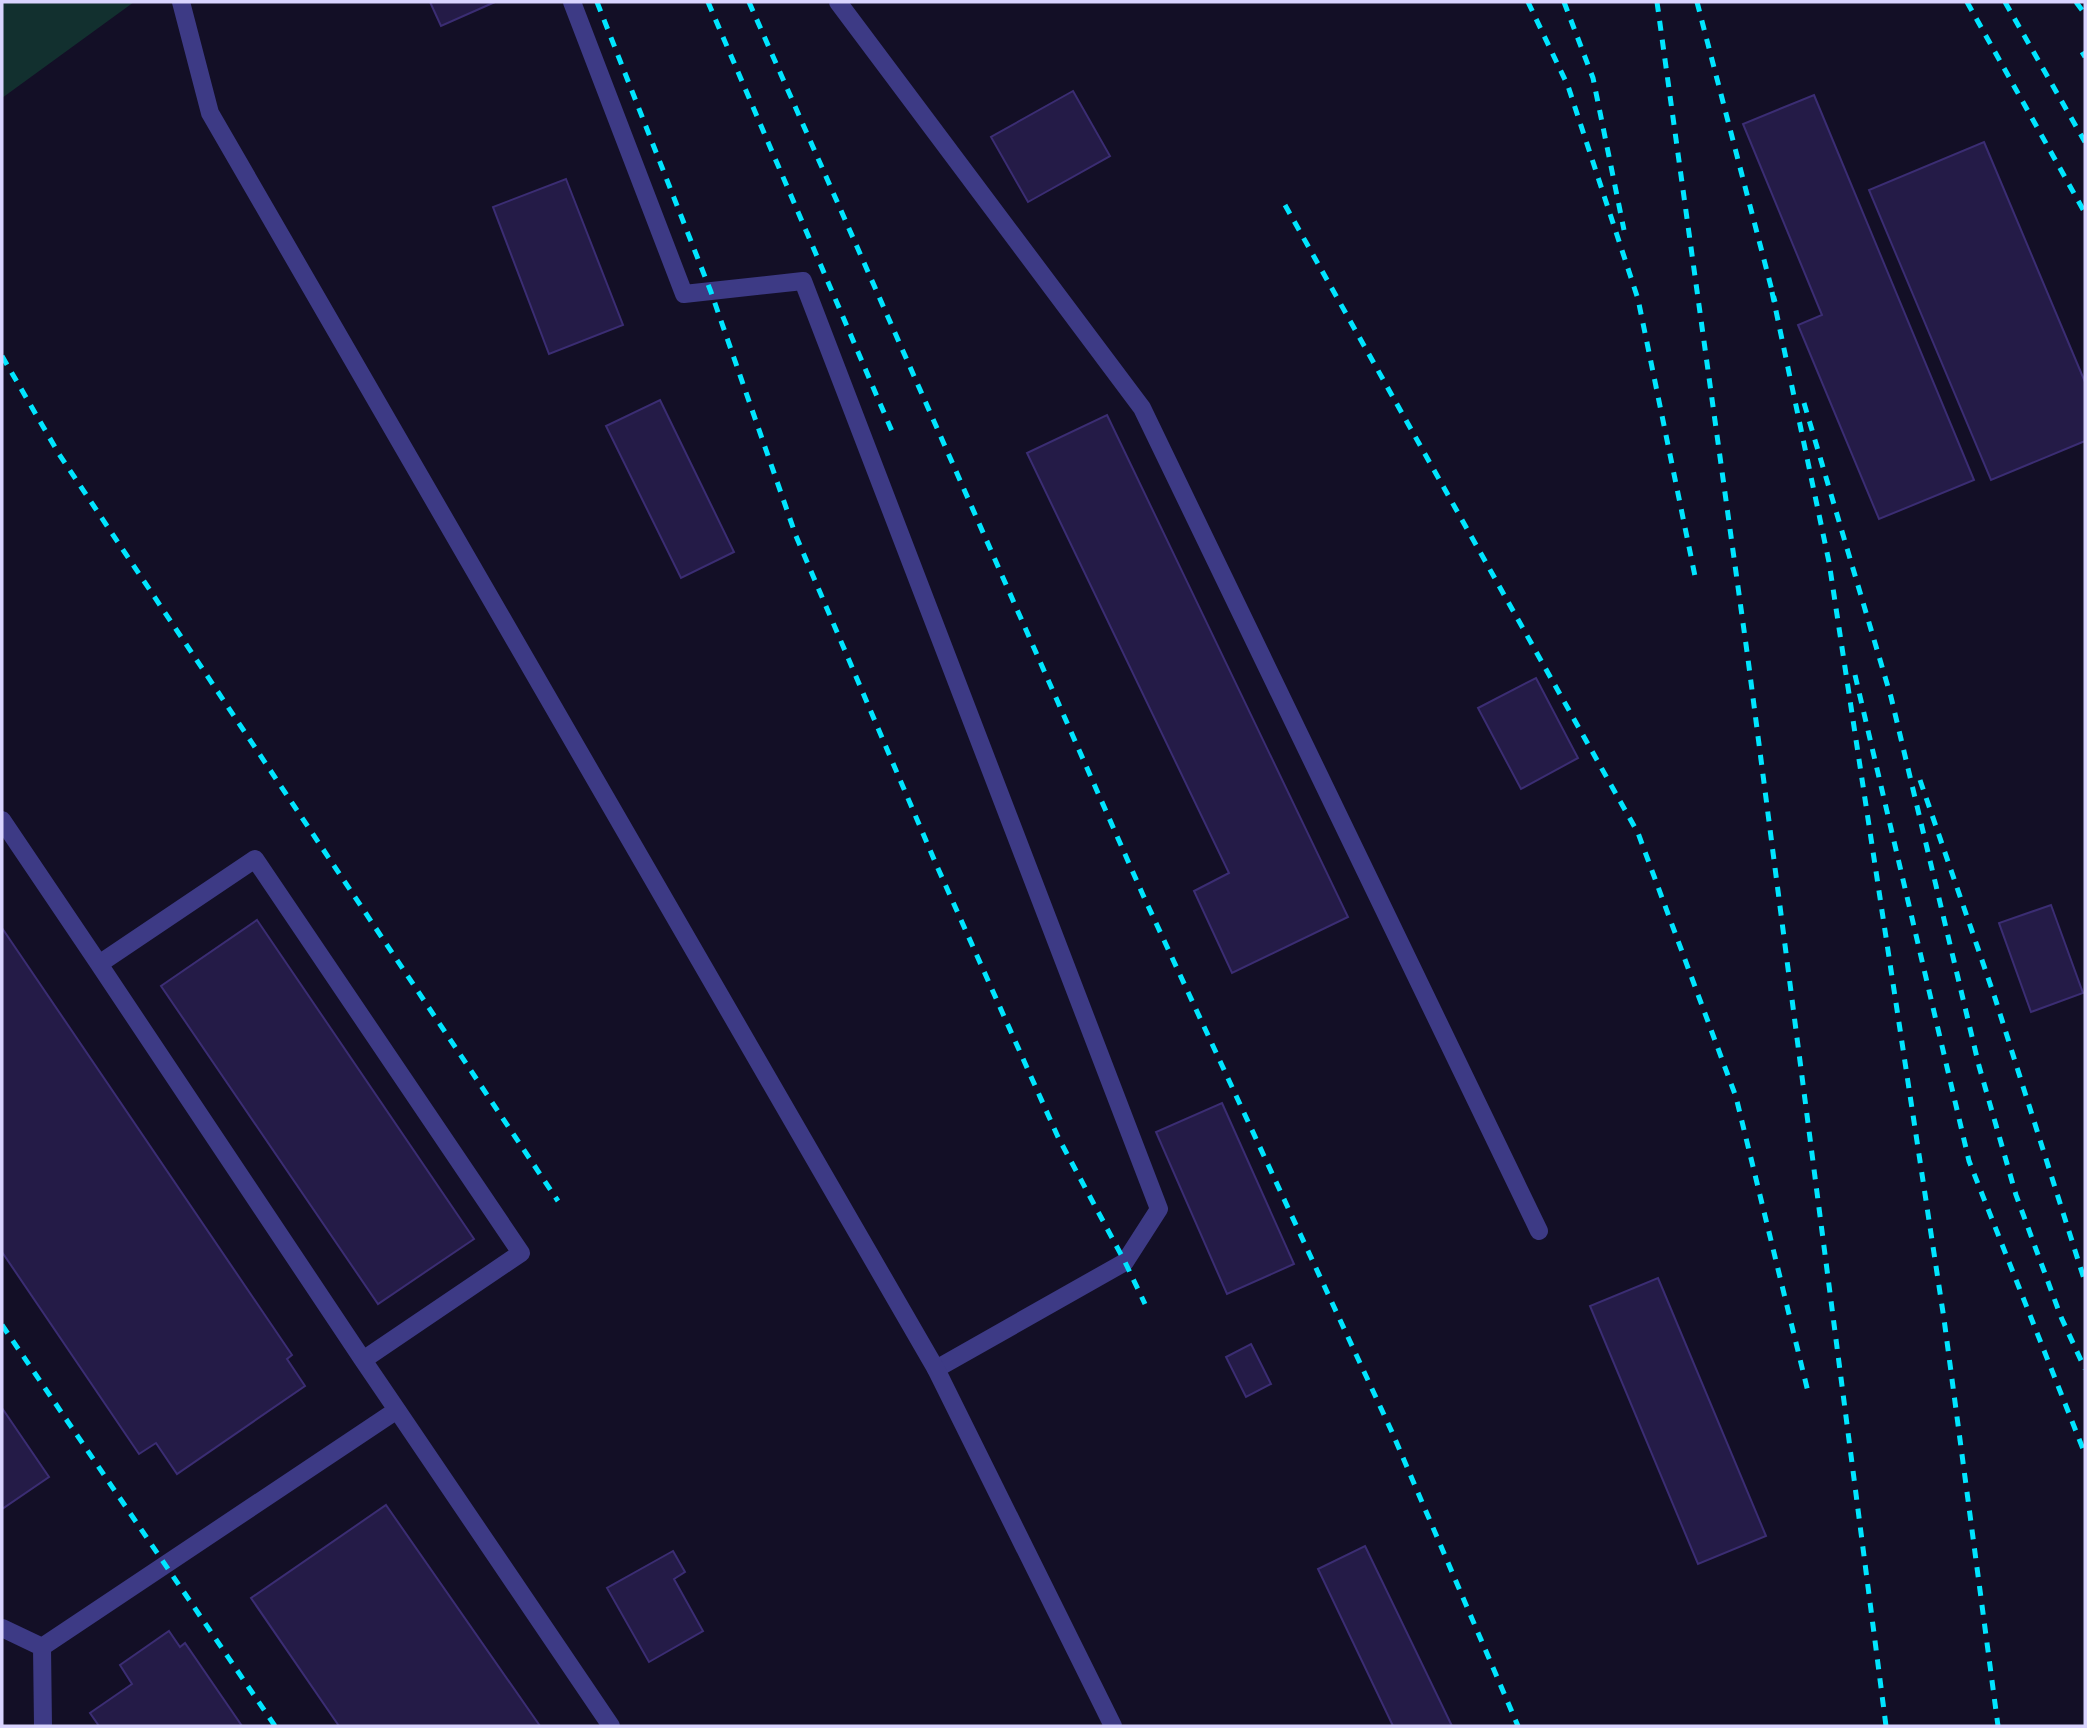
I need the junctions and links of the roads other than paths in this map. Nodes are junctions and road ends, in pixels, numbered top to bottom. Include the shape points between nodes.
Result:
1 (181, 2) edge
2 (572, 2) edge
3 (838, 2) edge
4 (2, 820) edge
5 (99, 964) junction
6 (1539, 1231) dead end
7 (363, 1360) junction
8 (936, 1369) junction
9 (397, 1410) junction
10 (2, 1628) edge
11 (42, 1647) junction
12 (43, 1726) edge
13 (611, 1726) edge
14 (1113, 1726) edge

1 - 8 street via 210,113
2 - 8 street via 684,294 803,281 1159,1209 1125,1262
3 - 6 street via 1142,408
4 - 5 street
5 - 7 street
5 - 7 street via 255,859 521,1253
7 - 9 street
8 - 14 street
9 - 11 street
9 - 13 street
10 - 11 street
11 - 12 street

